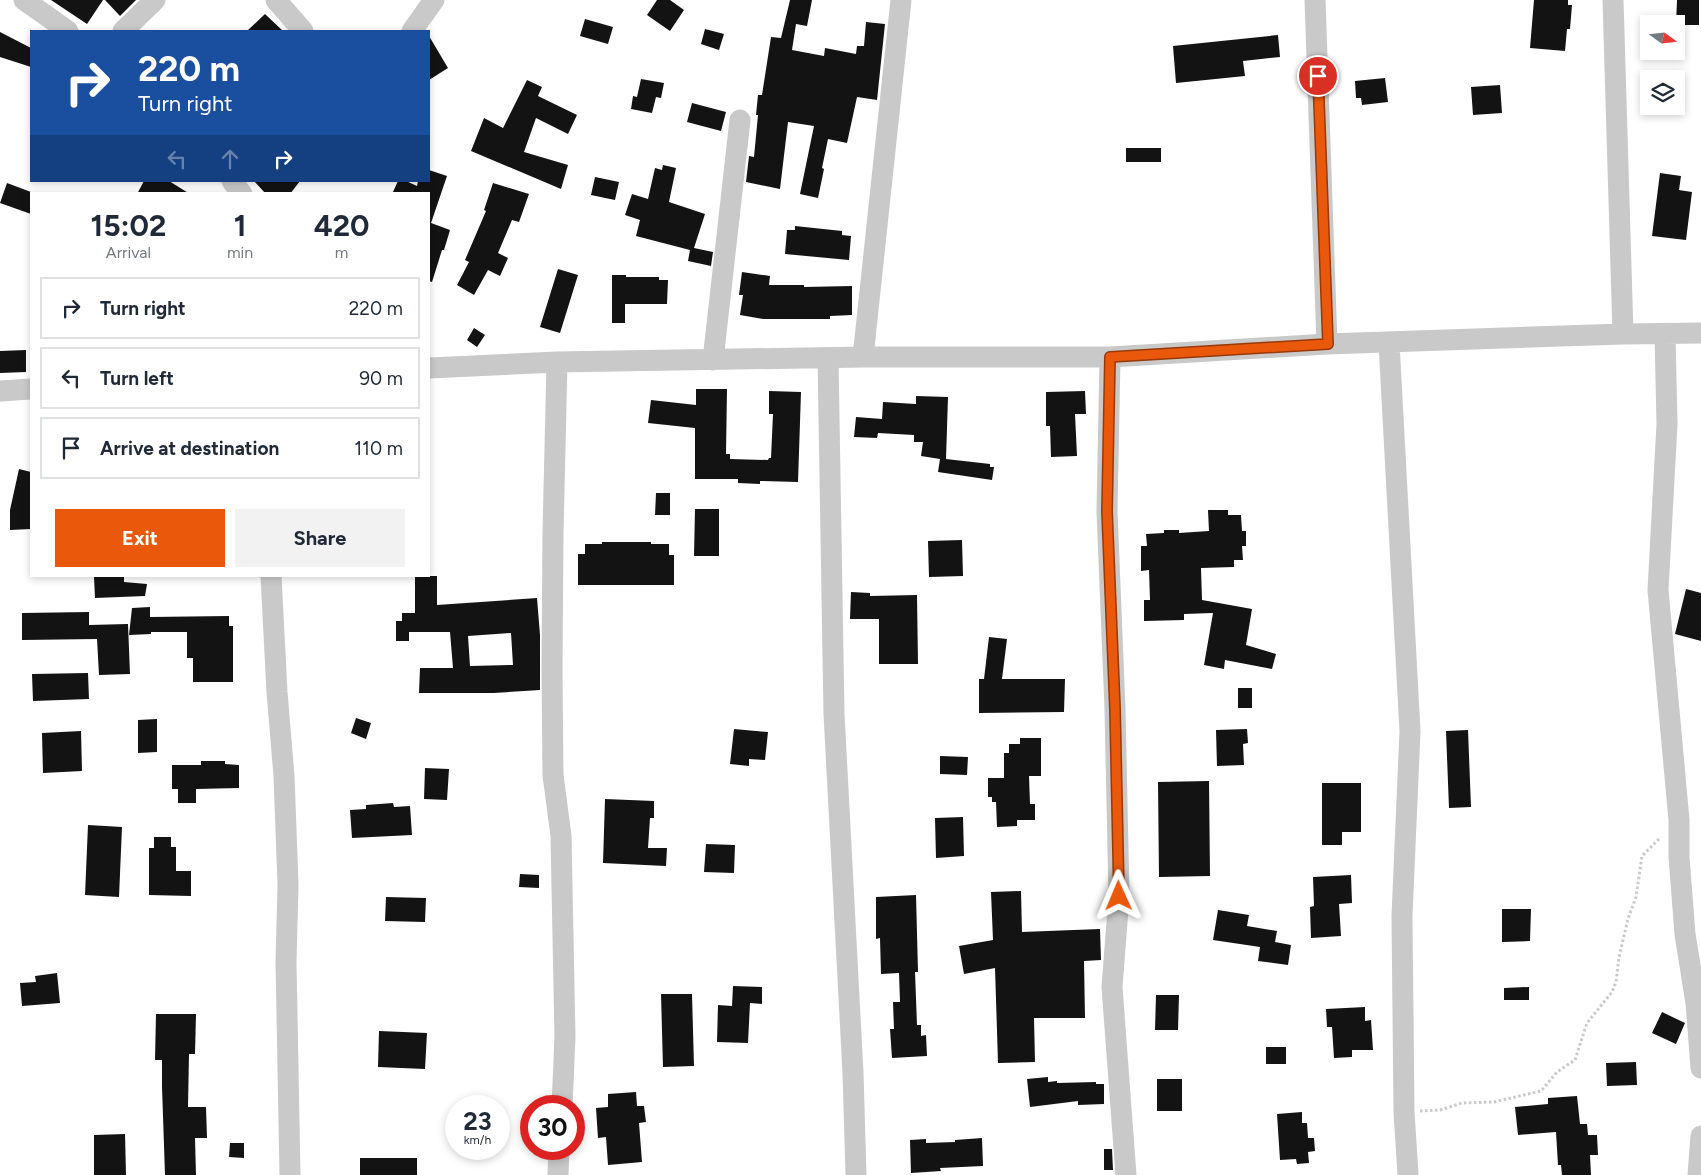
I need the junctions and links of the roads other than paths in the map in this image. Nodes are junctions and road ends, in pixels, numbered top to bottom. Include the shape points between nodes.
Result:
1 (24, 0) edge
2 (155, 0) edge
3 (276, 0) edge
4 (434, 0) edge
5 (901, 0) edge
6 (1315, 0) edge
7 (1613, 0) edge
8 (67, 30) edge
9 (124, 30) edge
10 (302, 30) edge
11 (413, 30) edge
12 (740, 120) dead end
13 (233, 182) edge
14 (240, 192) edge
15 (1701, 333) edge
16 (1623, 334) junction
17 (1665, 334) junction
18 (1389, 343) junction
19 (1328, 344) junction
20 (863, 356) junction
21 (1110, 357) junction
22 (828, 358) junction
23 (713, 360) junction
24 (557, 362) junction
25 (430, 368) edge
26 (30, 389) edge
27 (0, 391) edge
28 (271, 577) edge
29 (1701, 1068) edge
30 (562, 1095) edge
31 (1701, 1136) edge
32 (559, 1160) edge
33 (290, 1175) edge
34 (558, 1175) edge
35 (856, 1175) edge
36 (1126, 1175) edge
37 (1408, 1175) edge
38 (1698, 1175) edge

1 - 8 street
2 - 9 street
3 - 10 street
4 - 11 street
5 - 20 street
6 - 19 street
7 - 16 street
12 - 23 street
13 - 14 street
15 - 17 street
16 - 17 street
16 - 18 street
17 - 29 street via 1667,424 1658,590 1679,820 1682,895
18 - 19 street
18 - 37 street via 1410,731 1402,916 1404,1112
19 - 21 street
20 - 21 street
20 - 22 street
21 - 36 street via 1107,511 1119,896 1112,987
22 - 23 street
22 - 35 street via 834,714
23 - 24 street
24 - 25 street
24 - 30 street via 552,671 553,775 561,836 565,1037
26 - 27 street
28 - 33 street via 288,884 286,962
31 - 38 street
32 - 34 street

